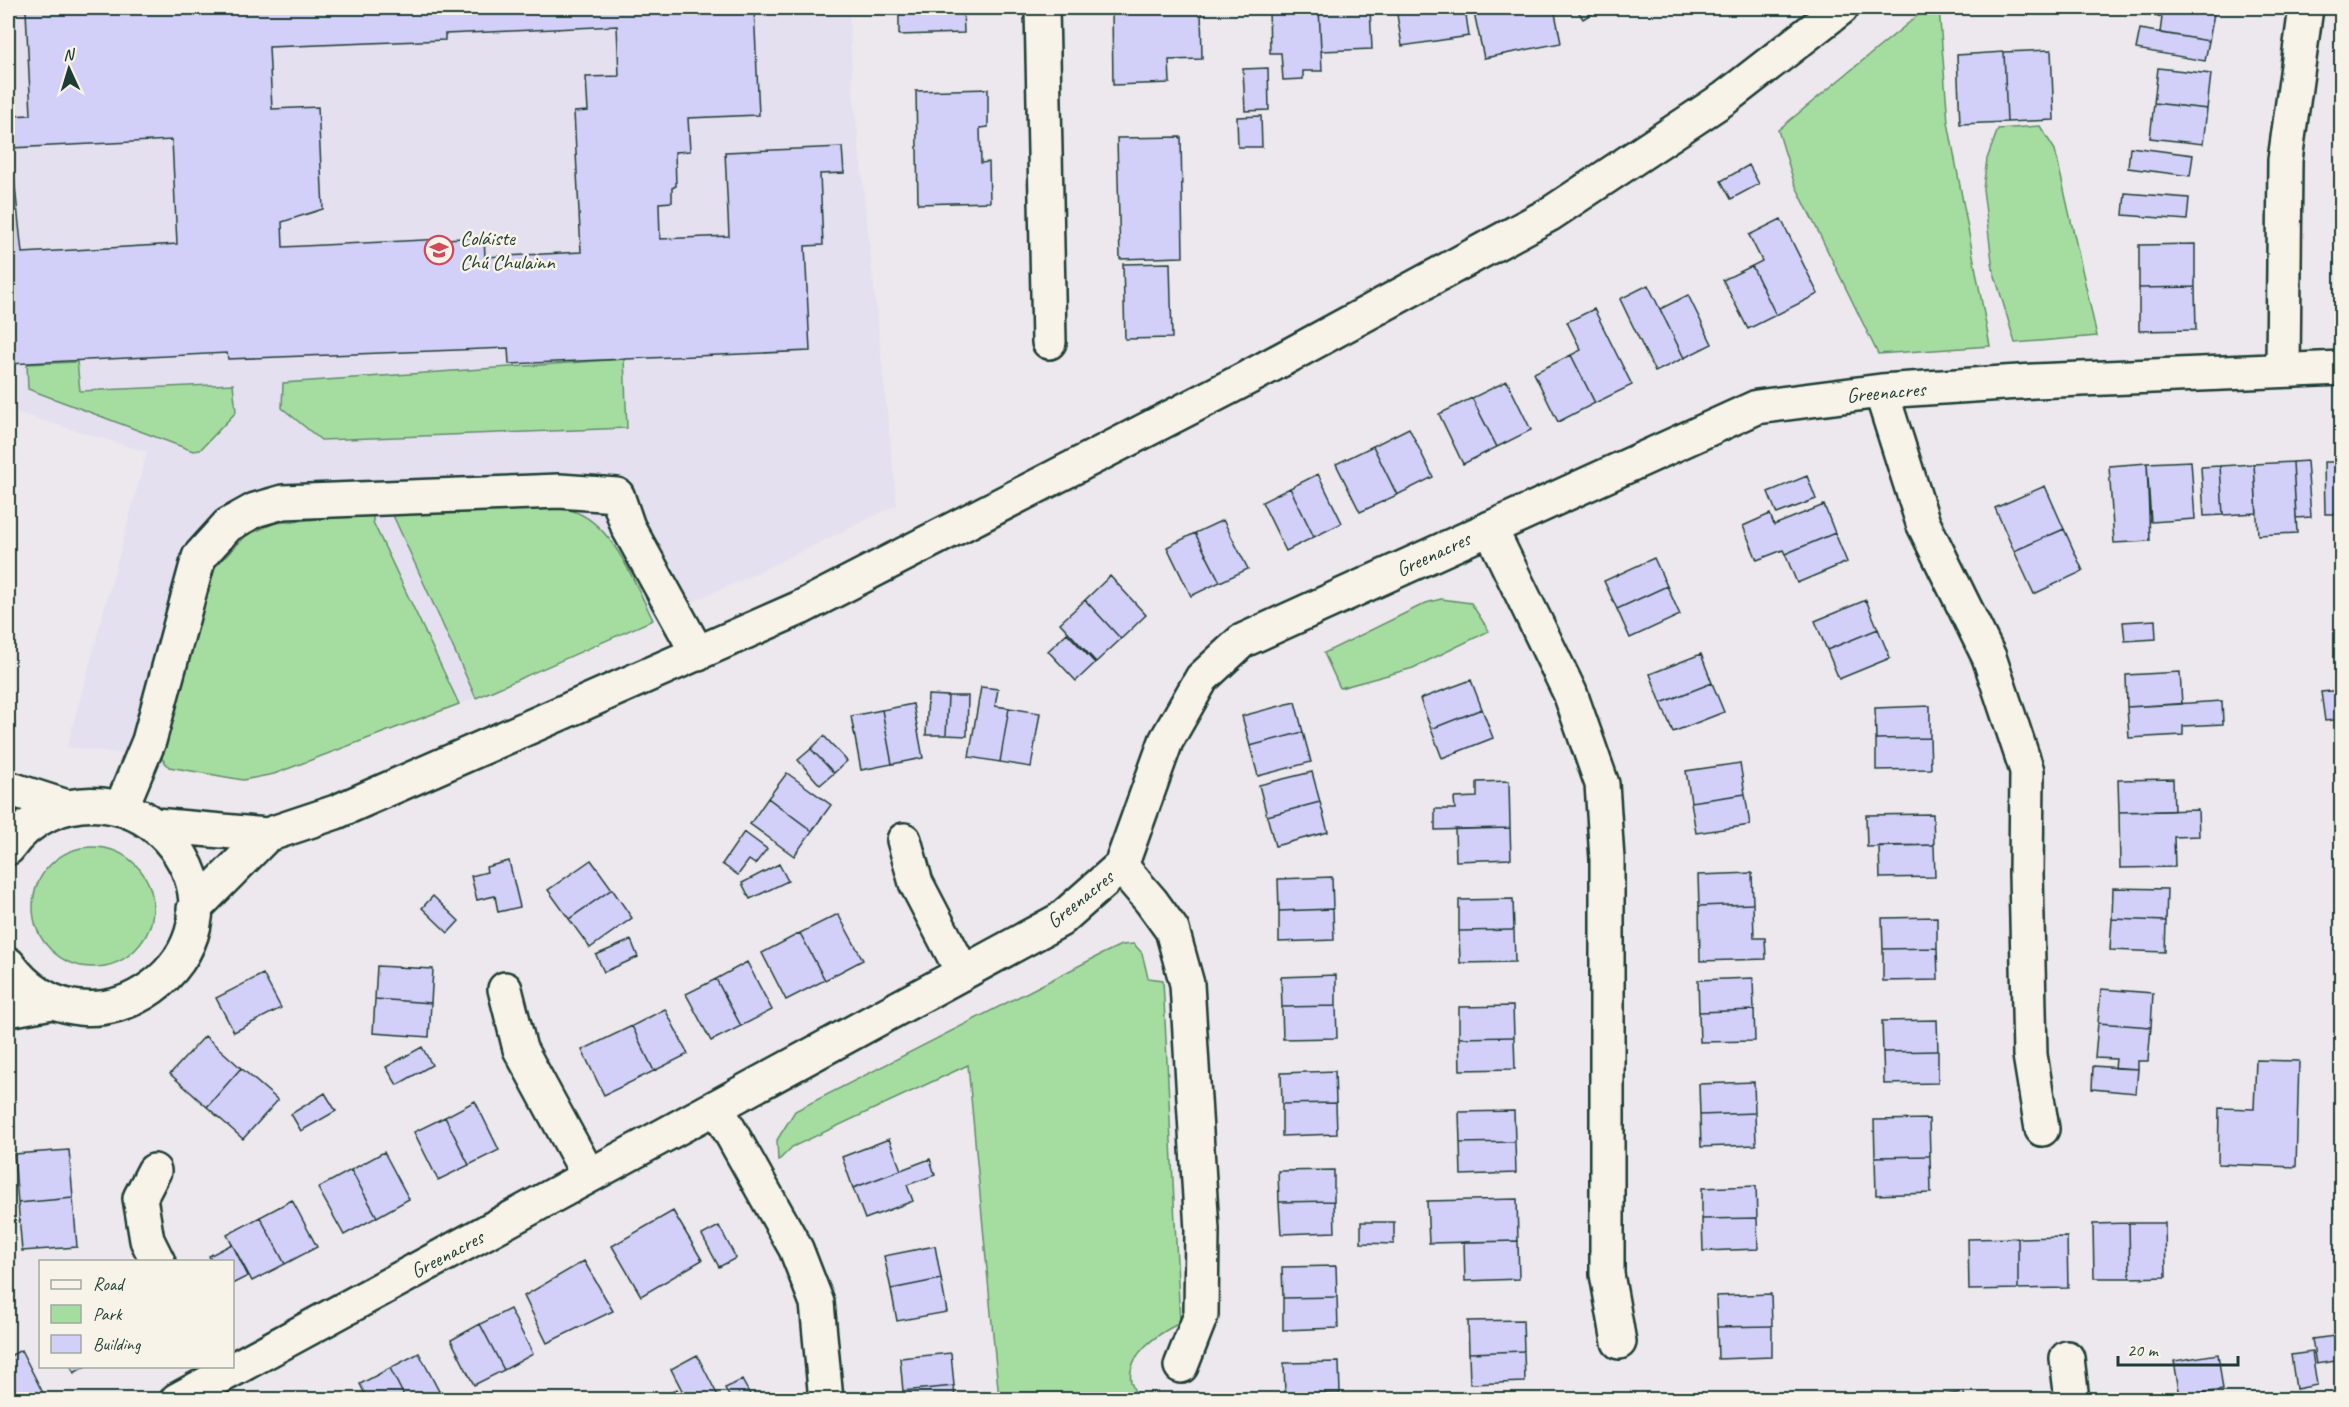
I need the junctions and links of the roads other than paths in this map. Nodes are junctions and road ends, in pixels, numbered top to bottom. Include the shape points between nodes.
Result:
1 (1042, 8) edge
2 (1840, 8) edge
3 (2306, 8) edge
4 (1049, 342) dead end
5 (2342, 368) edge
6 (2283, 369) junction
7 (1881, 392) junction
8 (1490, 528) junction
9 (698, 654) junction
10 (8, 788) edge
11 (67, 807) junction
12 (121, 808) junction
13 (155, 825) junction
14 (267, 835) junction
15 (904, 840) dead end
16 (8, 848) edge
17 (1121, 866) junction
18 (194, 909) junction
19 (8, 964) edge
20 (963, 973) junction
21 (506, 989) dead end
22 (52, 1002) junction
23 (8, 1010) edge
24 (717, 1108) junction
25 (2042, 1129) dead end
26 (154, 1171) dead end
27 (590, 1176) junction
28 (157, 1260) edge
29 (1619, 1342) dead end
30 (2067, 1358) dead end
31 (234, 1363) edge
32 (1181, 1366) dead end
33 (218, 1371) edge
34 (177, 1400) edge
35 (826, 1400) edge
36 (2072, 1400) edge

1 - 4 street
2 - 9 street via 1725,98 1550,214 1144,432 800,608
3 - 6 street via 2285,160
5 - 6 street, Greenacres
6 - 7 street, Greenacres
7 - 8 street, Greenacres via 1757,407
7 - 25 street via 1923,523 1989,657 2027,771 2030,1055
8 - 17 street, Greenacres via 1242,641 1202,678 1166,741
8 - 29 street via 1570,693 1602,784 1607,859 1607,1274
9 - 12 street via 628,527 618,495 559,491 283,502 255,510 228,525 199,556 149,741
9 - 14 street via 336,812
10 - 11 street
11 - 12 street via 85,804
11 - 16 street via 28,825
12 - 13 street
13 - 14 street
13 - 18 street via 188,870
14 - 18 street
15 - 20 street via 916,883
17 - 20 street, Greenacres via 1060,920
17 - 32 street via 1172,930 1187,984 1202,1230 1201,1315
18 - 22 street via 186,948 176,965 148,992 111,1008 71,1007
19 - 22 street via 35,992
20 - 24 street, Greenacres
21 - 27 street via 520,1049
22 - 23 street
24 - 27 street, Greenacres
24 - 35 street via 796,1249 817,1303
26 - 28 street via 140,1198 147,1240
27 - 31 street, Greenacres
30 - 36 street
33 - 34 street, Greenacres

